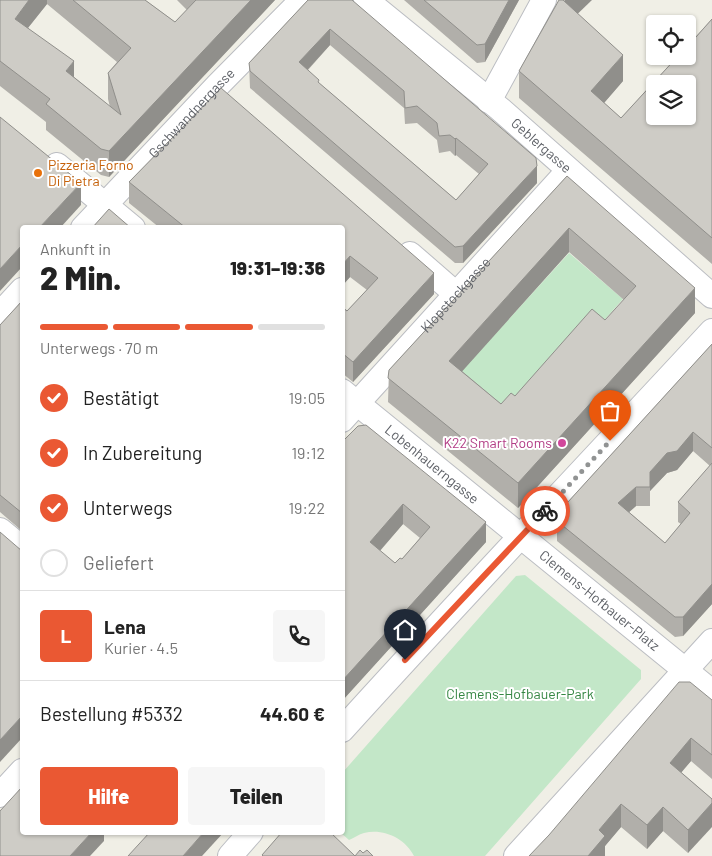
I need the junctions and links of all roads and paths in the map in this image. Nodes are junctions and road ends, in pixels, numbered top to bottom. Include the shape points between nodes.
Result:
1 (302, 0) edge
2 (366, 0) edge
3 (544, 0) edge
4 (489, 101) junction
5 (37, 149) edge
6 (568, 170) junction
7 (104, 205) junction
8 (86, 225) edge
9 (130, 225) edge
10 (396, 242) edge
11 (20, 292) edge
12 (456, 294) junction
13 (712, 296) edge
14 (0, 314) edge
15 (712, 331) edge
16 (348, 405) edge
17 (0, 530) edge
18 (520, 538) junction
19 (20, 546) edge
20 (712, 641) edge
21 (686, 671) junction
22 (712, 692) edge
23 (345, 727) edge
24 (20, 773) edge
25 (0, 795) edge
26 (248, 835) edge
27 (230, 856) edge
28 (516, 856) edge

1 - 7 street, Gschwandnergasse via 224,93
2 - 4 street, Geblergasse
3 - 4 street
4 - 6 street, Geblergasse
5 - 7 street
6 - 12 street, Klopstockgasse
6 - 13 street, Geblergasse
7 - 8 street, Gschwandnergasse
7 - 9 street
10 - 12 street
11 - 14 street
12 - 16 street, Klopstockgasse
15 - 18 street
16 - 18 street, Lobenhauerngasse
17 - 19 street
18 - 21 street, Clemens-Hofbauer-Platz
18 - 23 street
20 - 21 street
21 - 22 street
21 - 28 street
24 - 25 street
26 - 27 street

